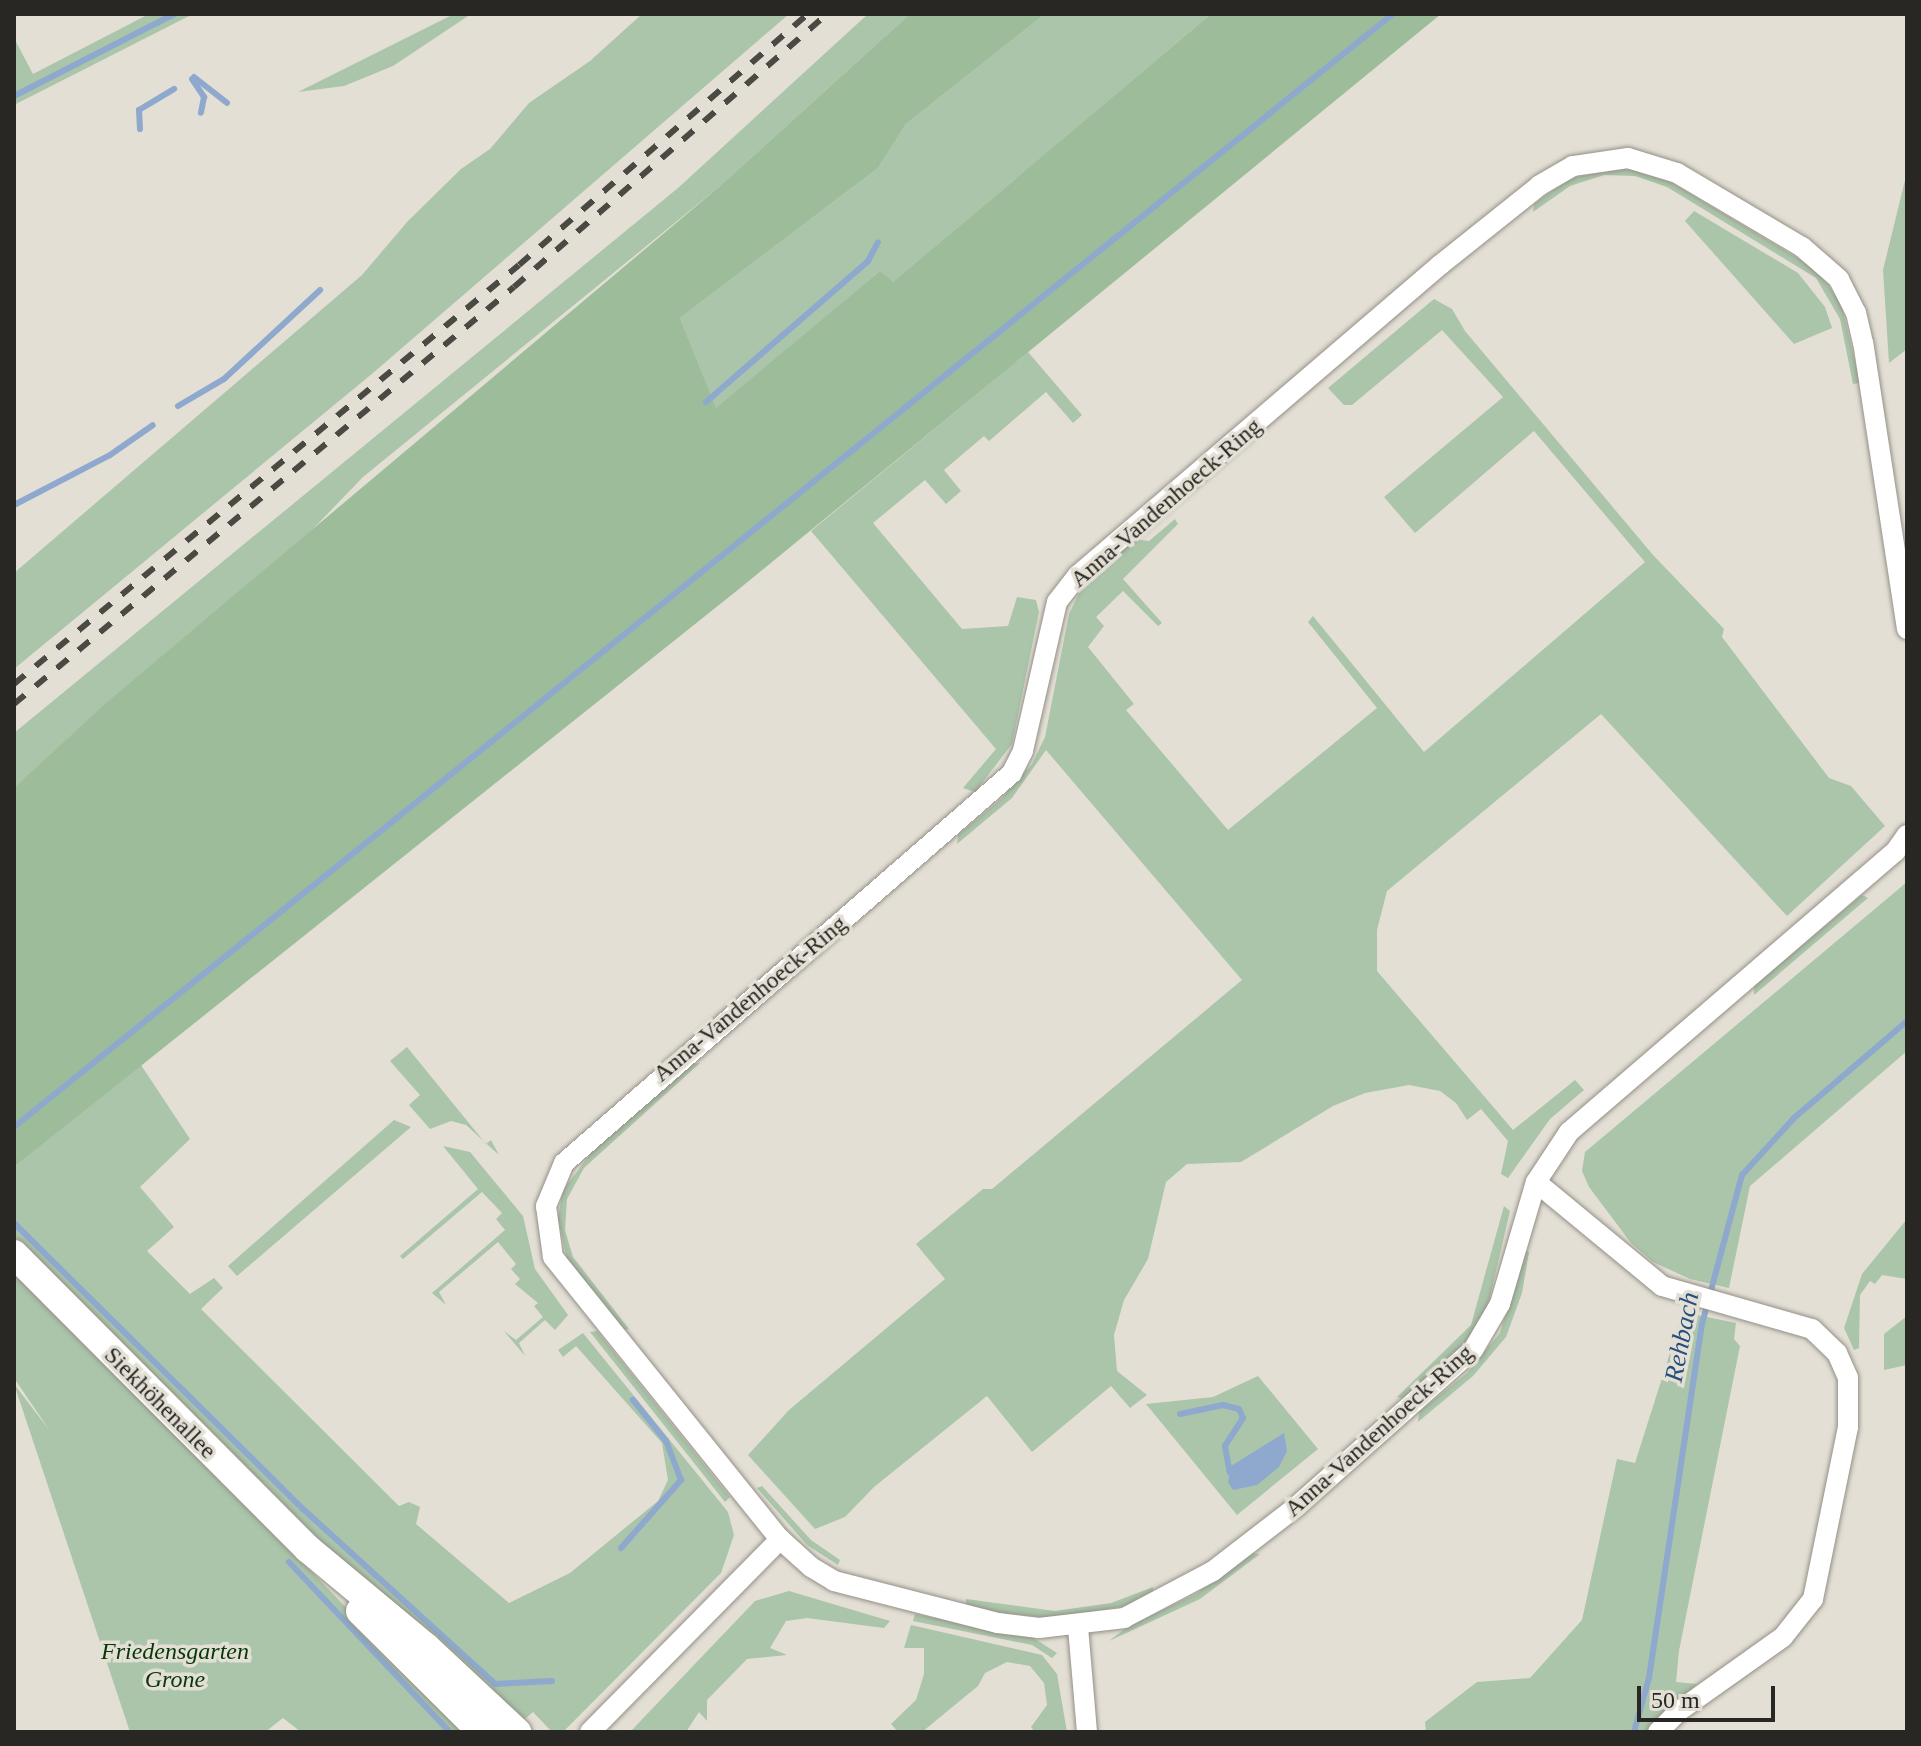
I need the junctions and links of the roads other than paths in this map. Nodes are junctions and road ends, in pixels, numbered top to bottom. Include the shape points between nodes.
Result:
1 (1907, 629) edge
2 (1907, 835) edge
3 (1536, 1182) junction
4 (14, 1254) edge
5 (784, 1543) junction
6 (308, 1549) junction
7 (1078, 1627) junction
8 (482, 1732) edge
9 (517, 1732) edge
10 (590, 1732) edge
11 (608, 1732) edge
12 (1087, 1732) edge
13 (1658, 1732) edge

1 - 5 street, Anna-Vandenhoeck-Ring via 1863,343 1850,299 1825,263 1677,173 1628,158 1596,159 1558,173 1440,265 1078,575 1057,602 1023,751 996,790 652,1081 564,1163 554,1181 546,1206 546,1232 566,1279
2 - 3 street, Anna-Vandenhoeck-Ring via 1895,852 1569,1132
3 - 7 street, Anna-Vandenhoeck-Ring via 1489,1329 1449,1375 1213,1571 1124,1618
3 - 13 street via 1597,1229 1642,1274 1687,1295 1812,1329 1844,1367 1851,1410 1820,1578 1800,1620
4 - 6 main road, Siekhöhenallee
5 - 7 street, Anna-Vandenhoeck-Ring via 834,1581 998,1623
5 - 10 street
5 - 11 street
6 - 8 main road, Siekhöhenallee via 345,1595
6 - 9 main road, Siekhöhenallee via 426,1647
7 - 12 street

